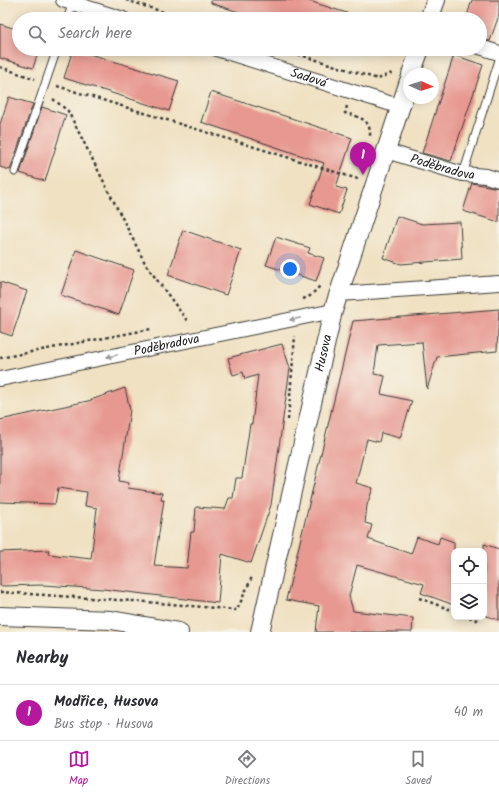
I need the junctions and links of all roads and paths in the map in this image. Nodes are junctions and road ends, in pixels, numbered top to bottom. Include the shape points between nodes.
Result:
1 (126, 0) edge
2 (436, 0) edge
3 (68, 2) edge
4 (67, 12) edge
5 (100, 12) edge
6 (163, 12) edge
7 (432, 12) edge
8 (487, 49) edge
9 (499, 53) edge
10 (55, 56) edge
11 (239, 56) edge
12 (304, 56) edge
13 (417, 56) edge
14 (499, 60) edge
15 (0, 67) edge
16 (413, 68) edge
17 (351, 70) junction
18 (393, 70) dead end
19 (46, 82) junction
20 (43, 91) junction
21 (352, 92) junction
22 (403, 100) edge
23 (401, 107) junction
24 (370, 140) dead end
25 (386, 151) junction
26 (15, 172) dead end
27 (360, 172) dead end
28 (463, 174) junction
29 (358, 179) junction
30 (499, 180) edge
31 (356, 186) dead end
32 (324, 279) dead end
33 (499, 283) edge
34 (336, 303) junction
35 (296, 318) junction
36 (196, 321) dead end
37 (188, 322) junction
38 (181, 324) dead end
39 (158, 328) dead end
40 (0, 358) edge
41 (0, 379) edge
42 (287, 424) dead end
43 (254, 572) dead end
44 (0, 592) edge
45 (419, 598) dead end
46 (451, 610) edge
47 (0, 616) edge
48 (178, 632) edge
49 (260, 632) edge

1 - 6 path
2 - 7 street
3 - 4 lane
3 - 5 street
8 - 9 street
10 - 19 lane
11 - 21 street, Sadová
12 - 17 path
13 - 16 street
14 - 28 lane
15 - 19 path
17 - 18 path via 378,79 391,74
17 - 21 path
19 - 20 lane
19 - 29 path
20 - 26 lane
20 - 37 path via 68,111 146,264
21 - 23 street, Sadová
21 - 24 path via 345,113 363,118 370,128
22 - 23 street, Husova
23 - 25 street, Husova
25 - 28 street, Poděbradova
25 - 34 street, Husova
27 - 29 path
28 - 30 street, Poděbradova
29 - 31 path
32 - 35 path via 321,286 310,296 298,301
33 - 34 street, Poděbradova
34 - 35 street, Poděbradova
34 - 49 street, Husova
35 -> 41 street, Poděbradova
35 - 42 path
36 - 37 path
37 - 38 path
39 - 40 path
43 - 44 path via 237,610
45 - 46 path
47 - 48 street via 111,620

